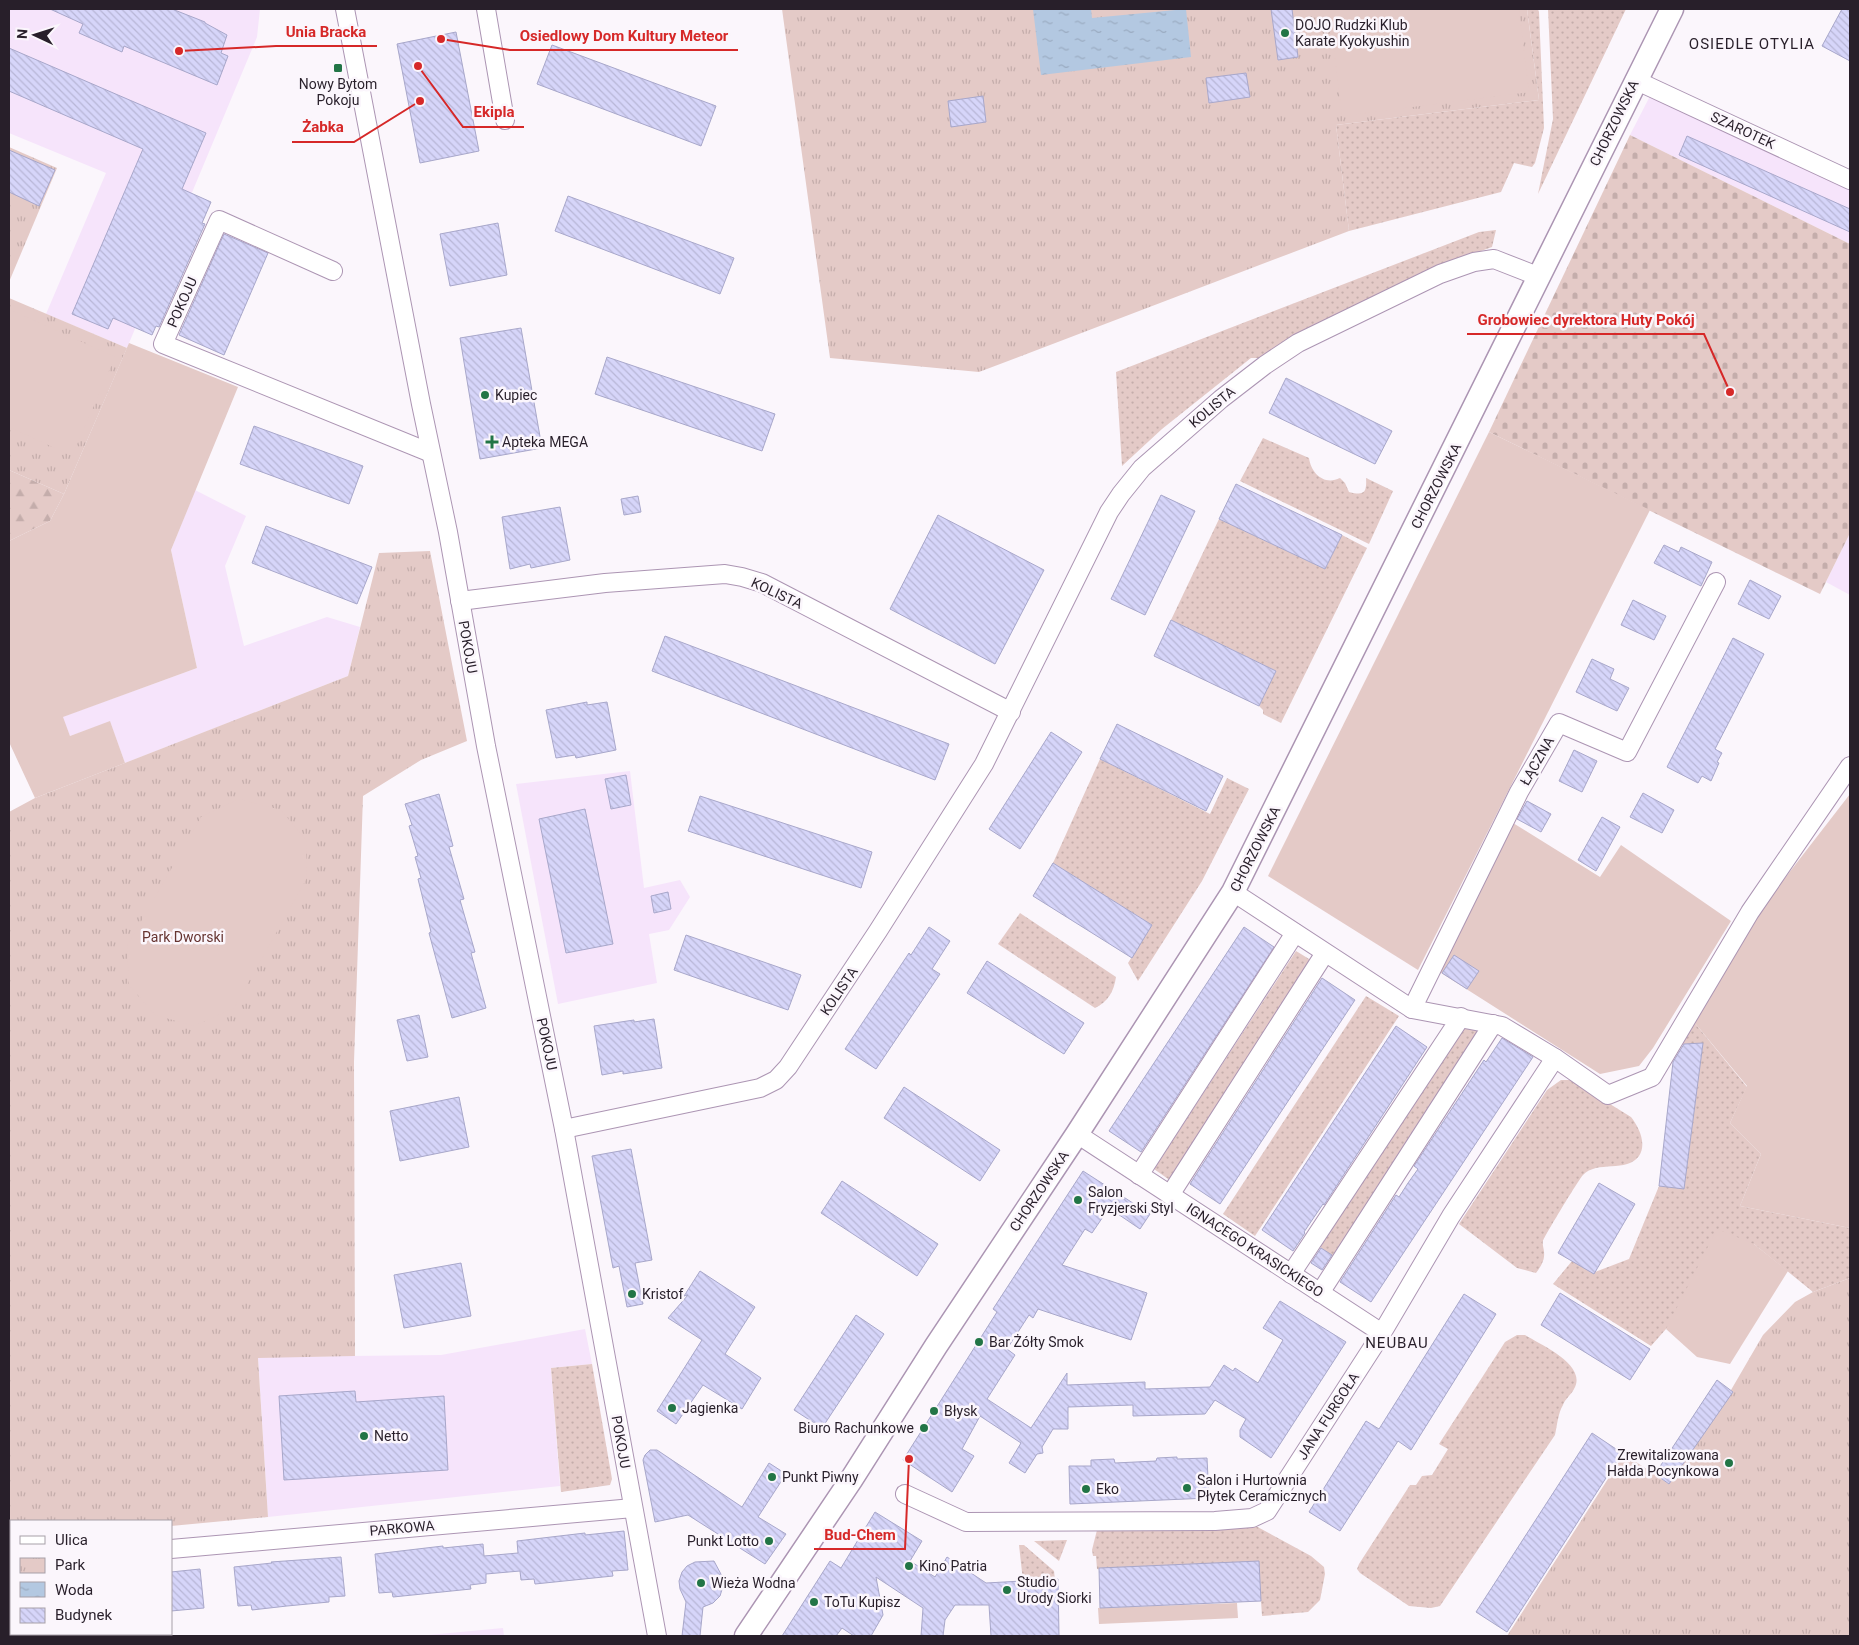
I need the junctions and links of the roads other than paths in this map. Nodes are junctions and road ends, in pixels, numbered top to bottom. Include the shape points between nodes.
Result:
1 (344, 9) edge
2 (486, 9) edge
3 (1672, 9) edge
4 (1635, 80) junction
5 (505, 120) dead end
6 (1850, 180) edge
7 (333, 270) dead end
8 (1540, 277) junction
9 (431, 453) junction
10 (1716, 582) dead end
11 (460, 601) junction
12 (1010, 712) junction
13 (1850, 766) edge
14 (1233, 892) junction
15 (1296, 933) junction
16 (1325, 953) junction
17 (1412, 1009) junction
18 (1461, 1018) junction
19 (1493, 1024) junction
20 (1555, 1058) junction
21 (564, 1129) junction
22 (1077, 1134) junction
23 (1139, 1174) junction
24 (1170, 1195) junction
25 (1291, 1274) junction
26 (1320, 1293) junction
27 (1382, 1333) junction
28 (905, 1494) dead end
29 (633, 1508) junction
30 (172, 1548) edge
31 (657, 1636) edge
32 (746, 1636) edge

1 - 9 street, POKOJU
2 - 5 street
3 - 4 street, CHORZOWSKA
4 - 6 street, SZAROTEK
4 - 8 street, CHORZOWSKA
7 - 9 street, POKOJU via 218,220 164,344
8 - 12 street, KOLISTA via 1494,259 1440,274 1298,343 1221,399 1142,468 1121,494 1109,512
8 - 14 street, CHORZOWSKA
9 - 11 street, POKOJU
10 - 17 street, ŁĄCZNA via 1627,752 1558,723 1519,792
11 - 12 street, KOLISTA via 606,583 725,574 742,577 762,584
11 - 21 street, POKOJU via 486,746
12 - 21 street, KOLISTA via 984,764 878,932 788,1067 776,1080 760,1088
13 - 20 street via 1750,912 1652,1078 1608,1094
14 - 15 street
14 - 22 street, CHORZOWSKA
15 - 16 street
15 - 23 street
16 - 17 street
16 - 24 street
17 - 18 street
18 - 19 street
18 - 25 street
19 - 20 street via 1502,1026
19 - 26 street
20 - 27 street, JANA FURGOŁA via 1451,1216
21 - 29 street, POKOJU
22 - 23 street, IGNACEGO KRASICKIEGO
22 - 32 street, CHORZOWSKA via 936,1346 833,1509
23 - 24 street, IGNACEGO KRASICKIEGO
24 - 25 street, IGNACEGO KRASICKIEGO
25 - 26 street, IGNACEGO KRASICKIEGO
26 - 27 street, IGNACEGO KRASICKIEGO
27 - 28 street, JANA FURGOŁA via 1267,1511 1252,1518 966,1522
29 - 30 street, PARKOWA
29 - 31 street, POKOJU

